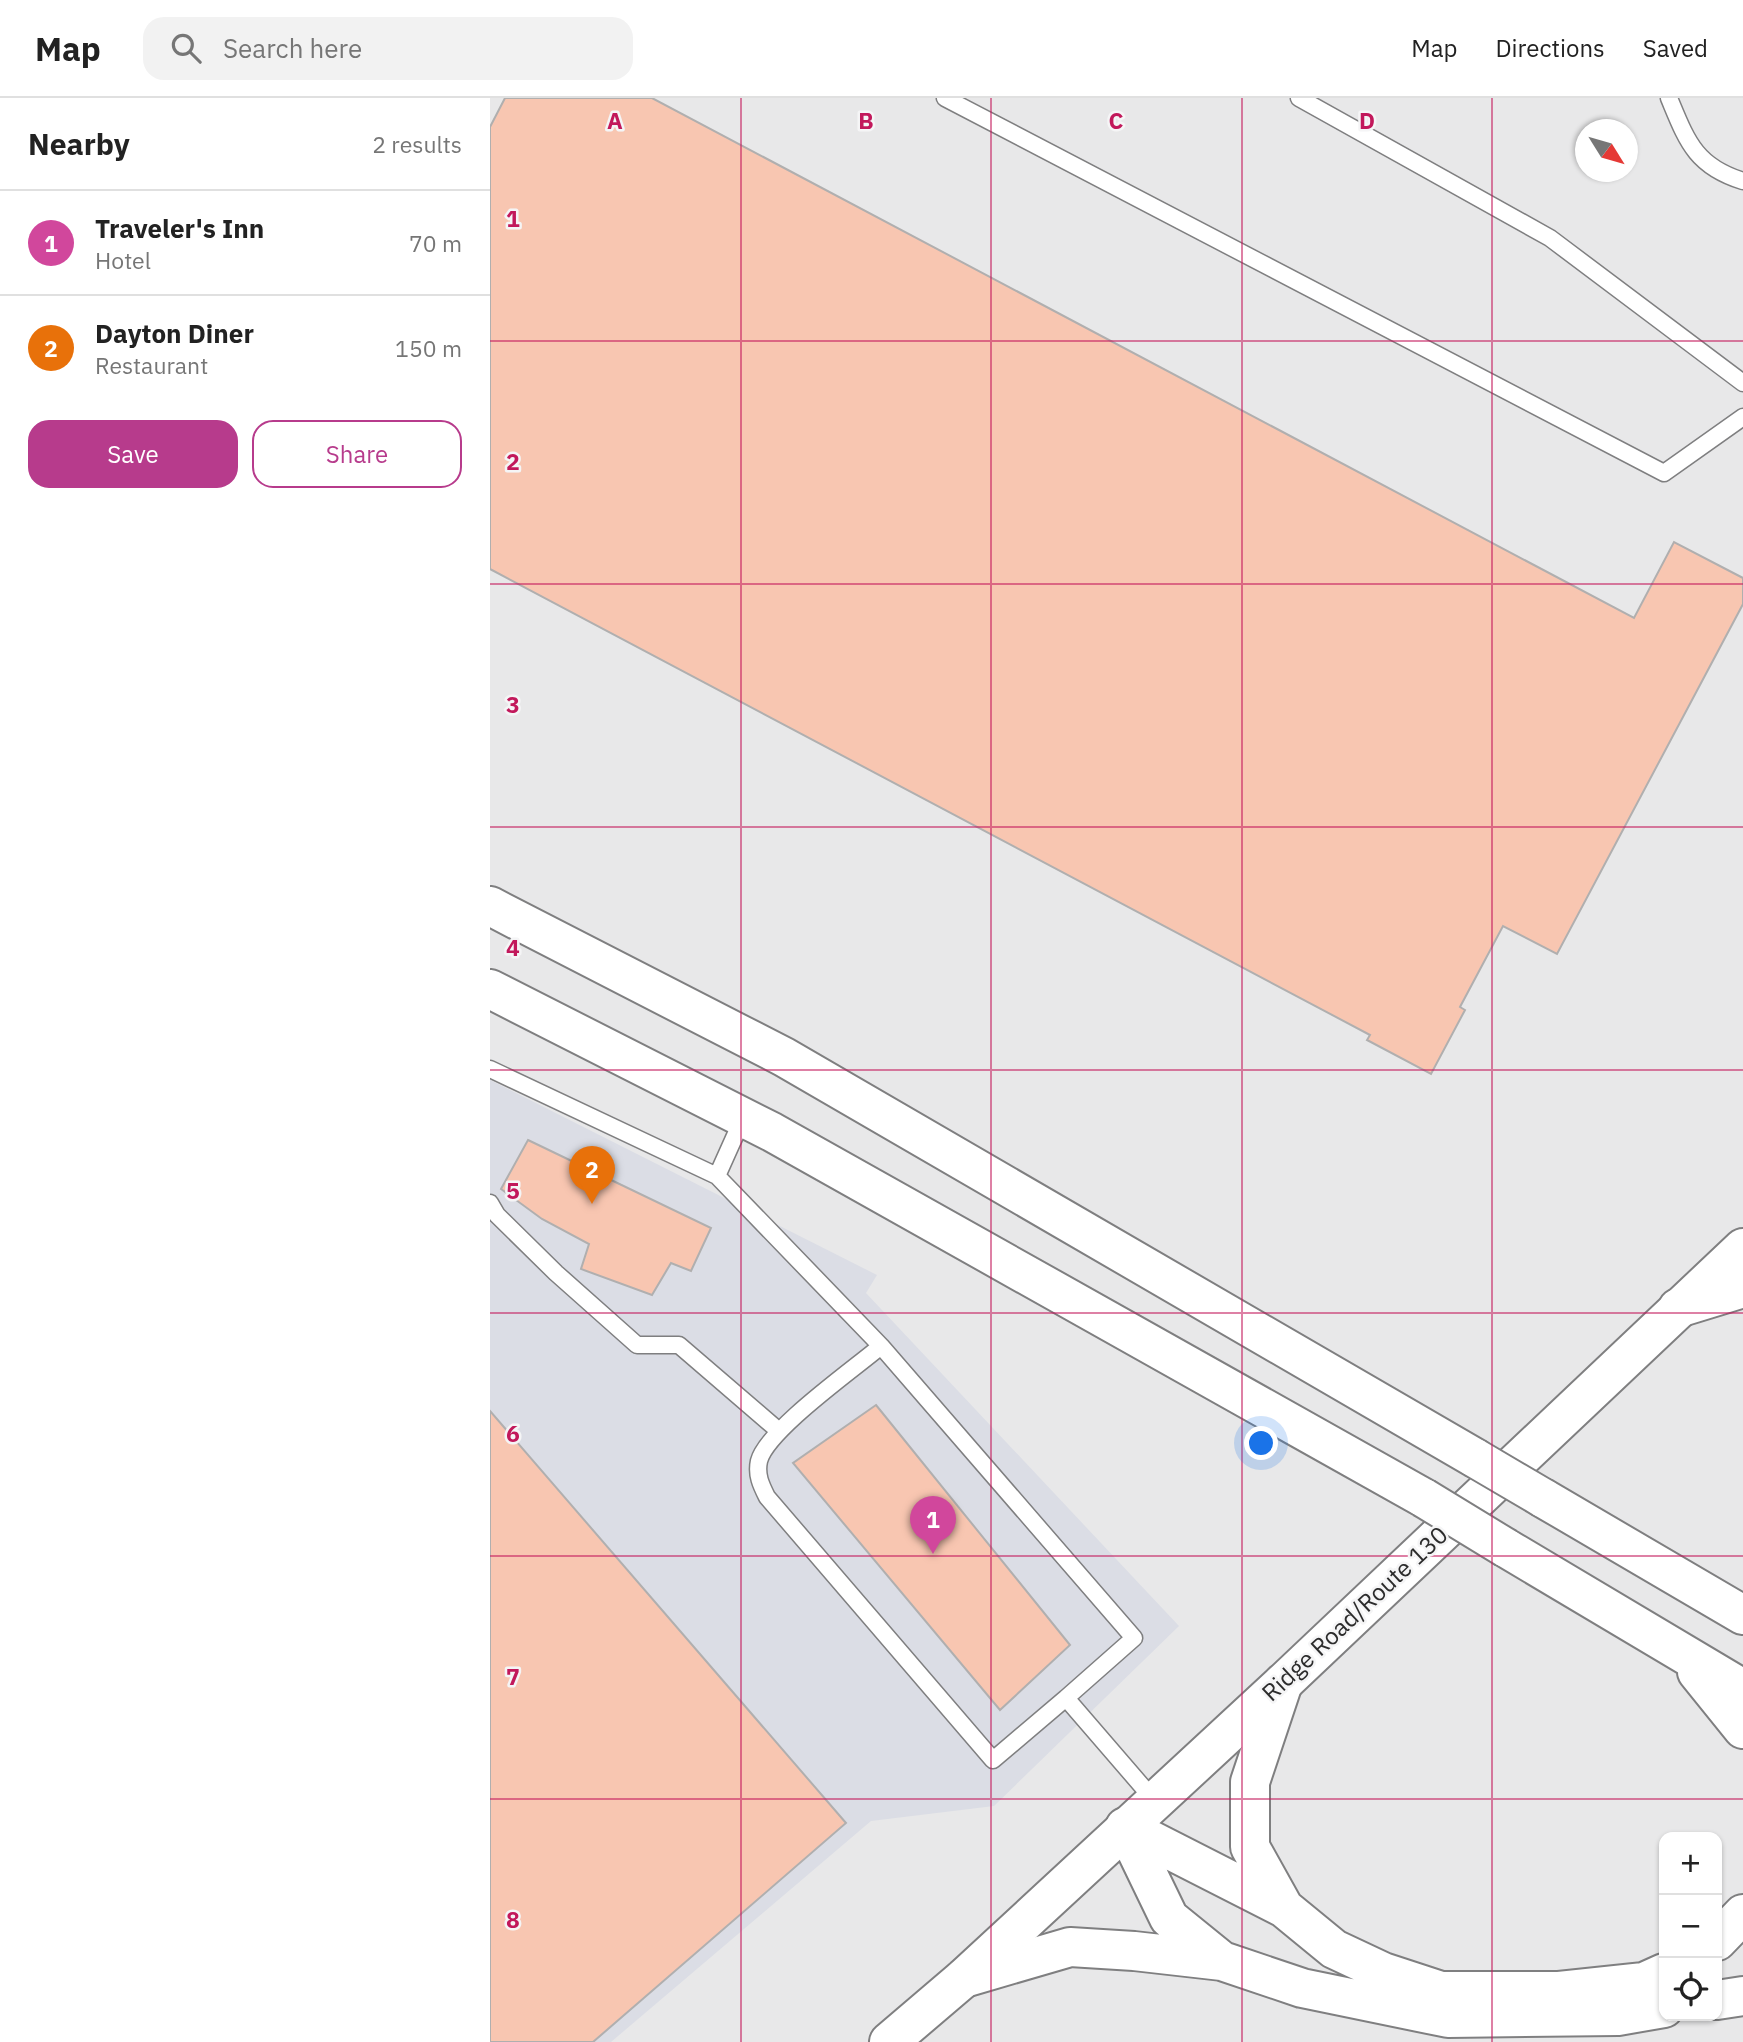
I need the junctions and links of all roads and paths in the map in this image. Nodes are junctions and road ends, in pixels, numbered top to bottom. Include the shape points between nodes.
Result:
1 (945, 98) edge
2 (1299, 98) edge
3 (1669, 98) edge
4 (1743, 181) edge
5 (1743, 383) edge
6 (1743, 417) edge
7 (490, 906) edge
8 (490, 989) edge
9 (490, 1069) edge
10 (744, 1117) junction
11 (717, 1176) junction
12 (490, 1203) edge
13 (1743, 1248) edge
14 (1743, 1288) edge
15 (1678, 1308) junction
16 (881, 1346) junction
17 (779, 1431) junction
18 (1743, 1615) edge
19 (1683, 1654) junction
20 (1283, 1683) junction
21 (1743, 1689) edge
22 (1066, 1698) junction
23 (1743, 1729) edge
24 (1154, 1800) junction
25 (1125, 1827) junction
26 (1284, 1908) junction
27 (1743, 1914) edge
28 (1722, 1936) edge
29 (1222, 1961) junction
30 (1659, 1975) edge
31 (964, 1978) junction
32 (1743, 1996) edge
33 (1722, 1999) edge
34 (1659, 2009) edge
35 (889, 2042) edge

1 - 6 lane via 1664,473
2 - 5 lane via 1549,238
3 - 4 lane via 1690,148 1719,174
7 - 18 main road, bridge via 784,1057
8 - 10 main road
9 - 11 lane
10 - 11 lane
10 - 19 main road, bridge via 1424,1498
11 - 16 lane
12 - 17 lane via 556,1273 637,1345 679,1345
13 - 15 main road, Ridge Road/Route 130
14 - 15 main road
15 - 20 main road, Ridge Road/Route 130
16 - 17 lane
16 - 22 lane via 1134,1637
17 - 22 lane via 760,1459 759,1483 767,1497 993,1760
19 - 21 main road
19 - 23 main road
20 - 24 main road, Ridge Road/Route 130
20 - 26 main road via 1250,1782 1250,1847
22 - 24 lane
24 - 25 main road, Ridge Road/Route 130
25 - 26 main road
25 - 29 main road via 1169,1919
25 - 31 main road, Ridge Road/Route 130
26 - 30 main road via 1334,1949 1383,1972 1441,1991 1559,1991 1644,1982
27 - 28 main road
29 - 31 main road via 1070,1947
29 - 34 main road via 1301,1988 1448,2018 1618,2016
31 - 35 main road, Ridge Road/Route 130
32 - 33 main road

